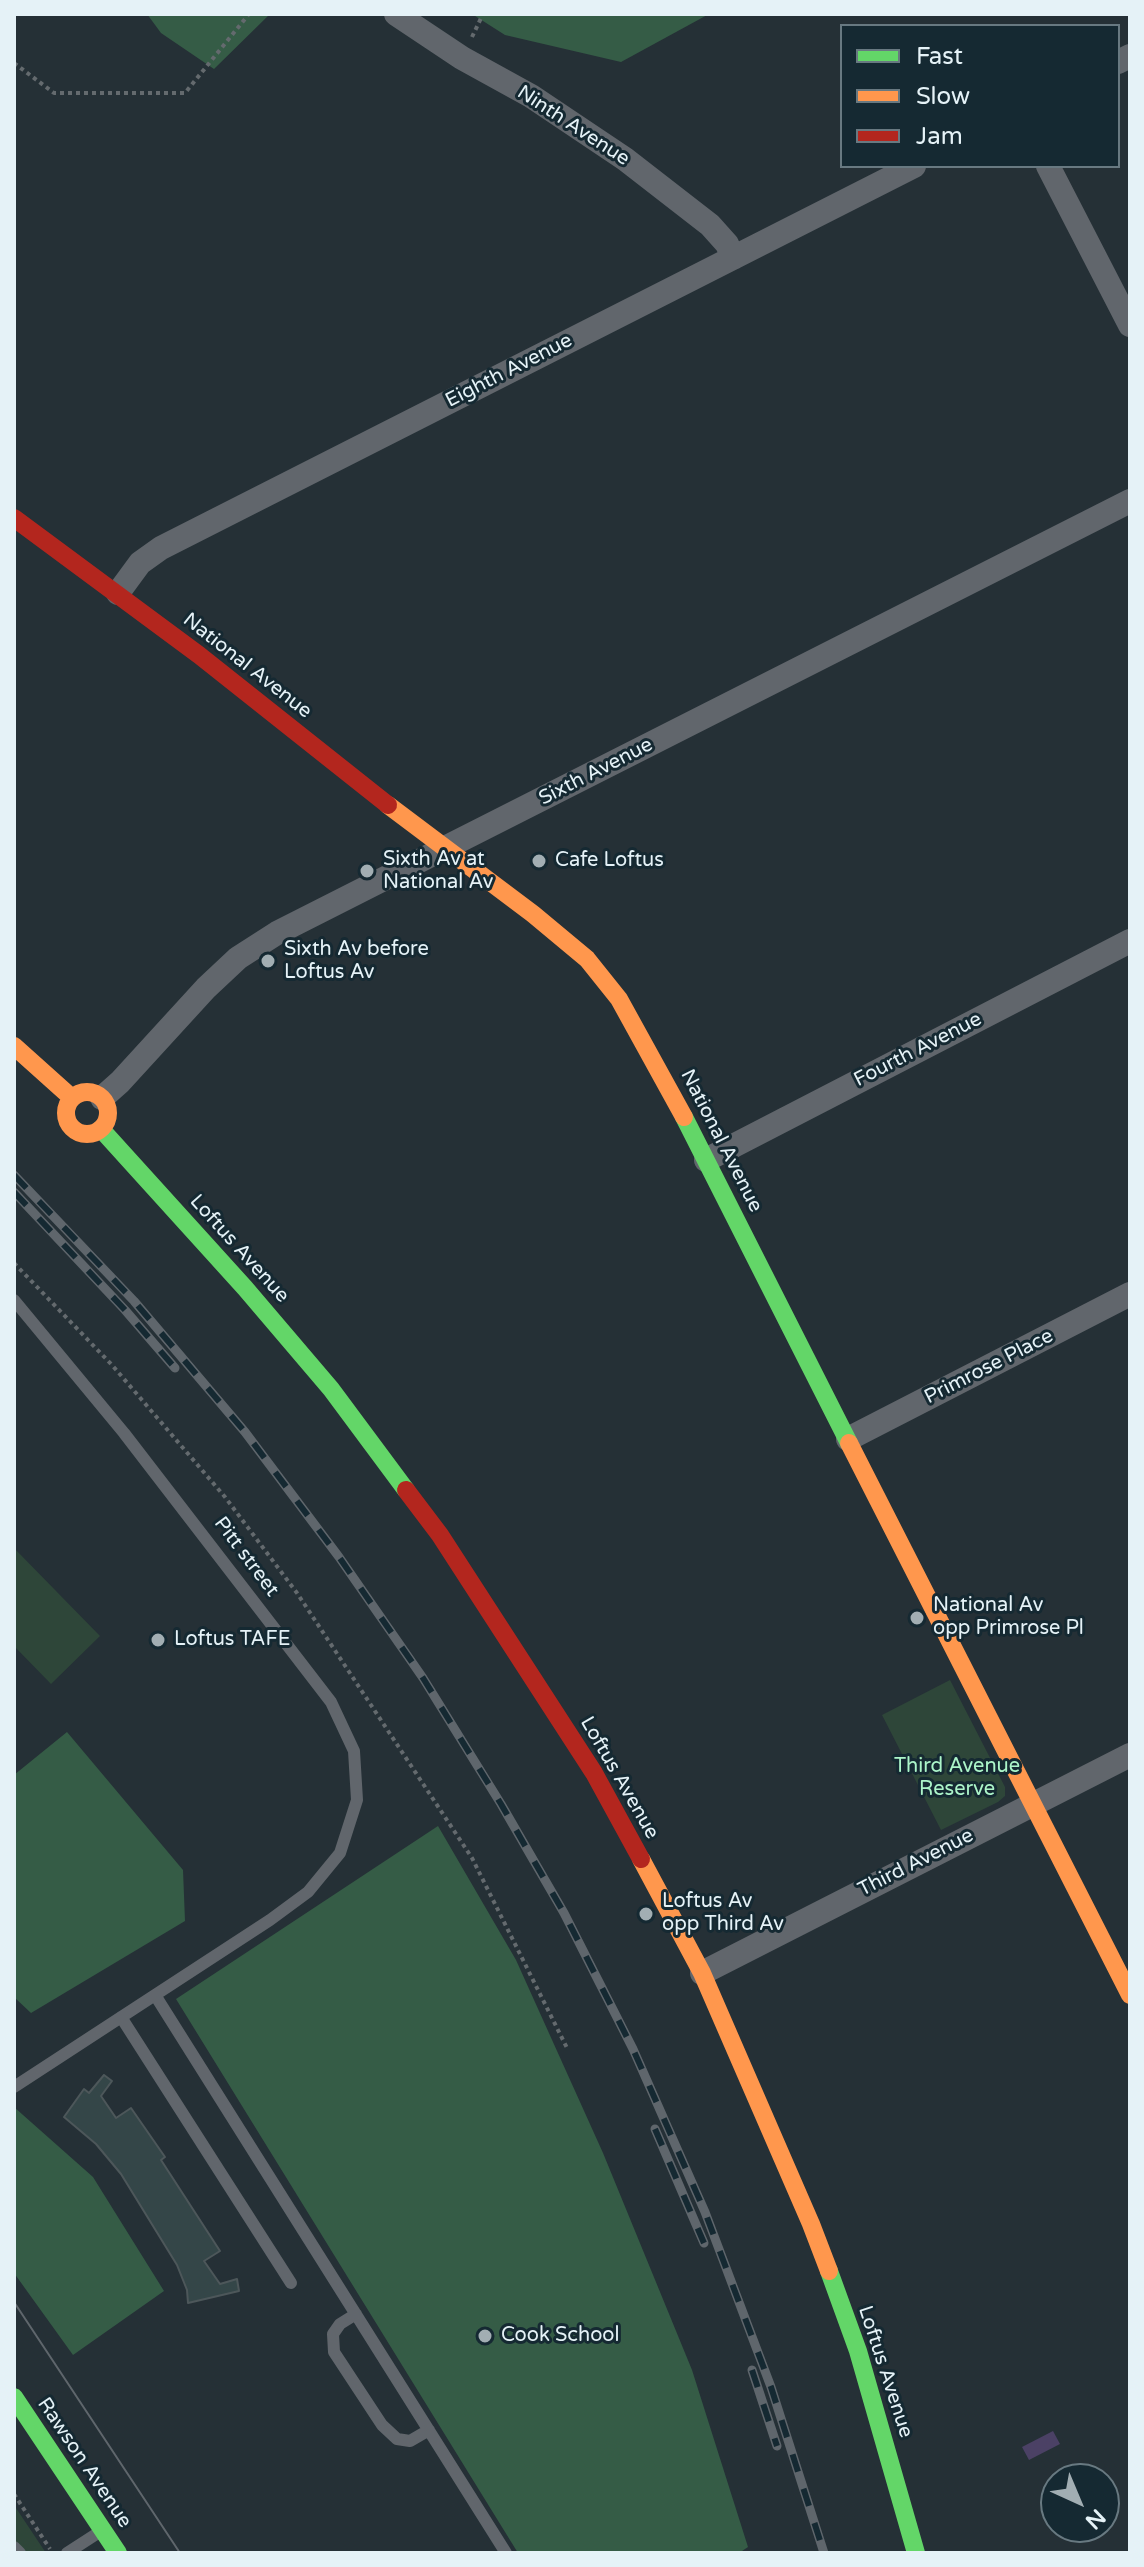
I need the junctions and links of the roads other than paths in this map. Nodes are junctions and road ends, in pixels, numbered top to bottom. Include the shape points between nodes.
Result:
1 (396, 14) edge
2 (910, 168) edge
3 (1049, 168) edge
4 (733, 258) junction
5 (1130, 325) edge
6 (1130, 501) edge
7 (14, 518) edge
8 (118, 593) junction
9 (446, 848) junction
10 (1130, 941) edge
11 (14, 1046) edge
12 (72, 1098) junction
13 (102, 1098) junction
14 (101, 1129) junction
15 (706, 1160) junction
16 (1130, 1294) edge
17 (14, 1300) edge
18 (848, 1439) junction
19 (1130, 1755) edge
20 (1032, 1804) junction
21 (702, 1973) junction
22 (155, 1995) junction
23 (1130, 1995) edge
24 (121, 2017) junction
25 (14, 2087) edge
26 (291, 2283) dead end
27 (356, 2314) junction
28 (14, 2397) edge
29 (429, 2430) junction
30 (102, 2530) junction
31 (14, 2547) edge
32 (20, 2553) edge
33 (67, 2553) edge
34 (118, 2553) edge
35 (506, 2553) edge
36 (916, 2553) edge

1 - 4 street, Ninth Avenue via 625,159 710,225
2 - 4 street, Eighth Avenue
3 - 5 street
4 - 8 street, Eighth Avenue via 161,548 140,563
6 - 9 street, Sixth Avenue
7 - 8 street, National Avenue
8 - 9 street, National Avenue
9 - 13 street, Sixth Avenue via 238,958
9 - 15 street, National Avenue via 587,959 627,1012
10 - 15 street, Fourth Avenue
11 - 12 street
12 - 13 street via 87,1092
12 - 14 street via 66,1110 71,1128 83,1134
13 - 14 street via 108,1117
14 - 21 street, Loftus Avenue via 331,1389 440,1535 594,1773
15 - 18 street, National Avenue
16 - 18 street, Primrose Place
17 - 22 lane, Pitt street via 161,1479 331,1702 354,1751 357,1800 340,1853 308,1892
18 - 20 street, National Avenue
19 - 20 street, Third Avenue
20 - 21 street, Third Avenue
20 - 23 street, National Avenue
21 - 36 street, Loftus Avenue via 811,2224 858,2351
22 - 24 lane, Pitt street
22 - 27 lane
24 - 25 lane, Pitt street
24 - 26 lane
27 - 29 lane
27 - 29 lane via 333,2334 334,2352 397,2439 410,2441
28 - 30 street, Rawson Avenue
29 - 35 lane
30 - 33 lane
30 - 34 street, Rawson Avenue
31 - 32 lane

